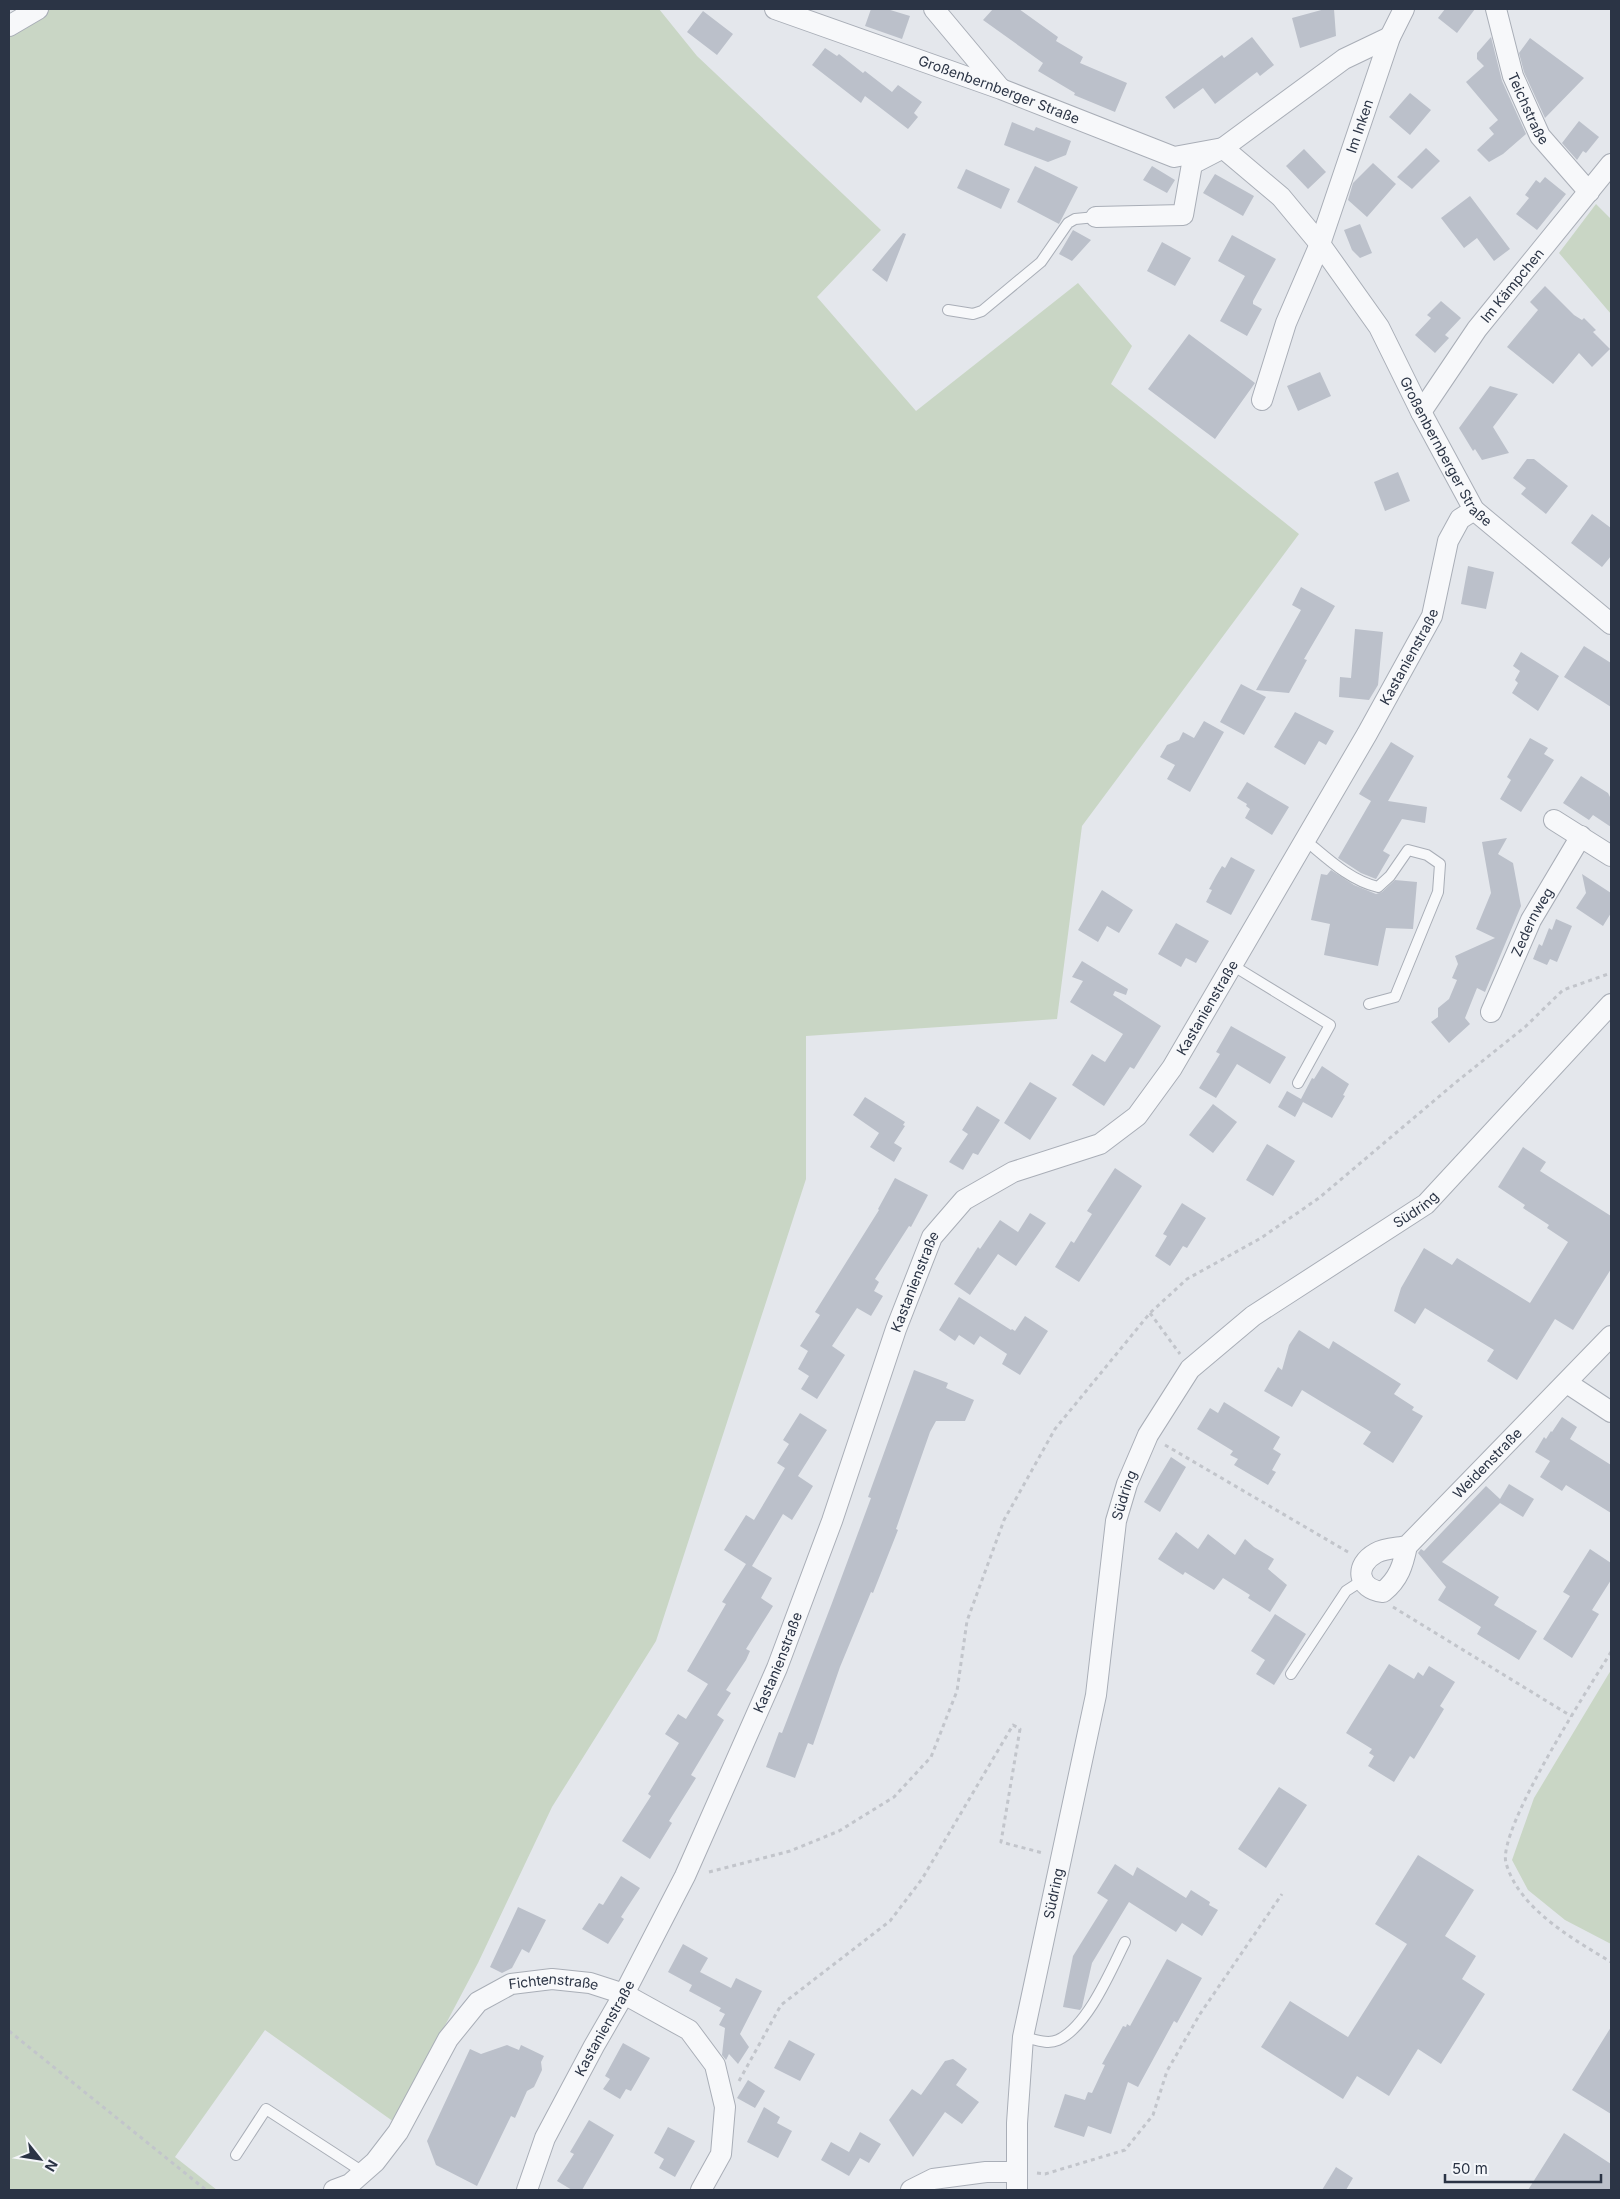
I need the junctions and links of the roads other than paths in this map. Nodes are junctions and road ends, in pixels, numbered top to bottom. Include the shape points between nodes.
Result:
1 (38, 9) edge
2 (775, 9) edge
3 (934, 9) edge
4 (1404, 9) edge
5 (1496, 9) edge
6 (9, 26) edge
7 (1390, 37) junction
8 (1001, 89) junction
9 (1223, 148) junction
10 (1611, 164) edge
11 (1589, 192) junction
12 (1096, 217) joint
13 (1320, 244) junction
14 (948, 310) dead end
15 (1262, 400) dead end
16 (1421, 412) junction
17 (1474, 510) junction
18 (1611, 624) edge
19 (1554, 820) dead end
20 (1581, 836) junction
21 (1305, 840) junction
22 (1611, 856) edge
23 (1232, 965) junction
24 (1369, 1004) dead end
25 (1611, 1004) edge
26 (1491, 1012) dead end
27 (1298, 1083) dead end
28 (1611, 1336) edge
29 (1567, 1383) junction
30 (1611, 1412) edge
31 (1407, 1546) junction
32 (1364, 1571) junction
33 (1291, 1674) dead end
34 (1125, 1942) dead end
35 (624, 1994) junction
36 (1023, 2036) junction
37 (236, 2156) dead end
38 (1017, 2181) edge
39 (349, 2184) edge
40 (527, 2190) edge
41 (701, 2190) edge
42 (911, 2190) edge

1 - 6 street
2 - 8 street, Großenbernberger Straße
3 - 8 street
4 - 7 street, Im Inken
5 - 11 street, Teichstraße via 1513,76 1540,136
7 - 9 street, Großenbernberger Straße via 1344,59
7 - 13 street, Im Inken
8 - 9 street, Großenbernberger Straße via 1174,157
9 - 12 street, Großenbernberger Straße via 1192,164 1183,215
9 - 13 street, Großenbernberger Straße via 1281,196
10 - 11 street, Im Kämpchen
11 - 16 street, Im Kämpchen via 1477,329
12 - 14 lane via 1068,223 1042,262 982,311 973,314
13 - 15 street via 1286,323
13 - 16 street, Großenbernberger Straße via 1378,327
16 - 17 street, Großenbernberger Straße
17 - 18 street, Großenbernberger Straße
17 - 21 street, Kastanienstraße via 1460,519 1448,541 1432,616
19 - 20 street
20 - 22 street
20 - 26 street, Zedernweg via 1531,920
21 - 23 street, Kastanienstraße
21 - 24 lane via 1365,884 1378,886 1390,876 1408,850 1428,855 1440,864 1438,892 1395,997
23 - 27 lane via 1330,1025
23 - 35 street, Kastanienstraße via 1172,1068 1137,1116 1100,1144 1013,1172 964,1200 932,1237 896,1329 832,1521 777,1668 685,1876
25 - 36 street, Südring via 1426,1204 1253,1316 1190,1369 1148,1435 1116,1521 1096,1695
28 - 29 street, Weidenstraße
29 - 30 street
29 - 31 street, Weidenstraße
31 - 32 street via 1377,1552
31 - 32 street, Weidenstraße via 1395,1583 1383,1592 1372,1591 1365,1586
32 - 33 lane via 1346,1590
34 - 36 lane via 1087,2014 1072,2028 1057,2040 1042,2042
35 - 39 street, Fichtenstraße via 590,1983 552,1979 511,1984 478,2002 448,2038 398,2132 375,2162
35 - 40 street, Kastanienstraße via 545,2138
35 - 41 street, Fichtenstraße via 689,2030 715,2064 724,2108 721,2154
36 - 38 street, Südring
37 - 39 lane via 266,2109
38 - 42 street via 986,2172 933,2179

